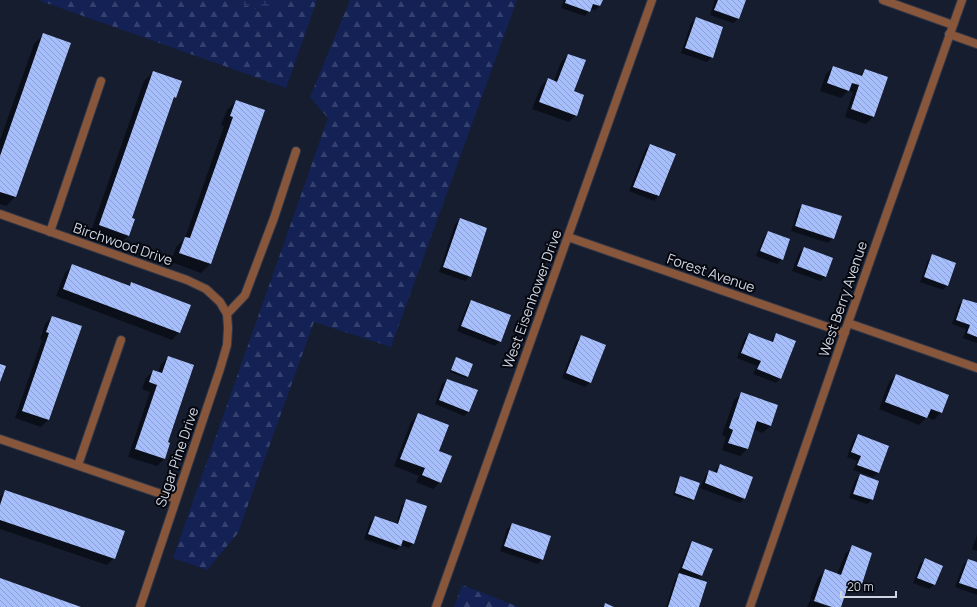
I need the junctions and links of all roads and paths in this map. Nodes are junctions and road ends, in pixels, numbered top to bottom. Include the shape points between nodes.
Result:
1 (652, 0) edge
2 (883, 0) edge
3 (962, 0) edge
4 (953, 25) junction
5 (950, 34) junction
6 (977, 44) edge
7 (101, 81) dead end
8 (296, 151) dead end
9 (0, 214) edge
10 (50, 232) junction
11 (568, 237) junction
12 (227, 314) junction
13 (848, 323) junction
14 (845, 333) junction
15 (121, 340) dead end
16 (977, 368) edge
17 (0, 439) edge
18 (78, 465) junction
19 (176, 499) junction
20 (140, 607) edge
21 (436, 607) edge
22 (750, 607) edge

1 - 11 street, West Eisenhower Drive
2 - 4 street
3 - 4 street, West Berry Avenue
4 - 5 street, West Berry Avenue
5 - 6 street
5 - 13 street, West Berry Avenue
7 - 10 street
8 - 12 street via 246,295
9 - 10 street, Birchwood Drive
10 - 12 street, Birchwood Drive via 187,280 206,289 220,302
11 - 14 street, Forest Avenue
11 - 21 street, West Eisenhower Drive
12 - 19 street, Sugar Pine Drive via 227,345
13 - 14 street, West Berry Avenue
13 - 16 street
14 - 22 street, West Berry Avenue
15 - 18 street
17 - 18 street
18 - 19 street
19 - 20 street, Sugar Pine Drive

